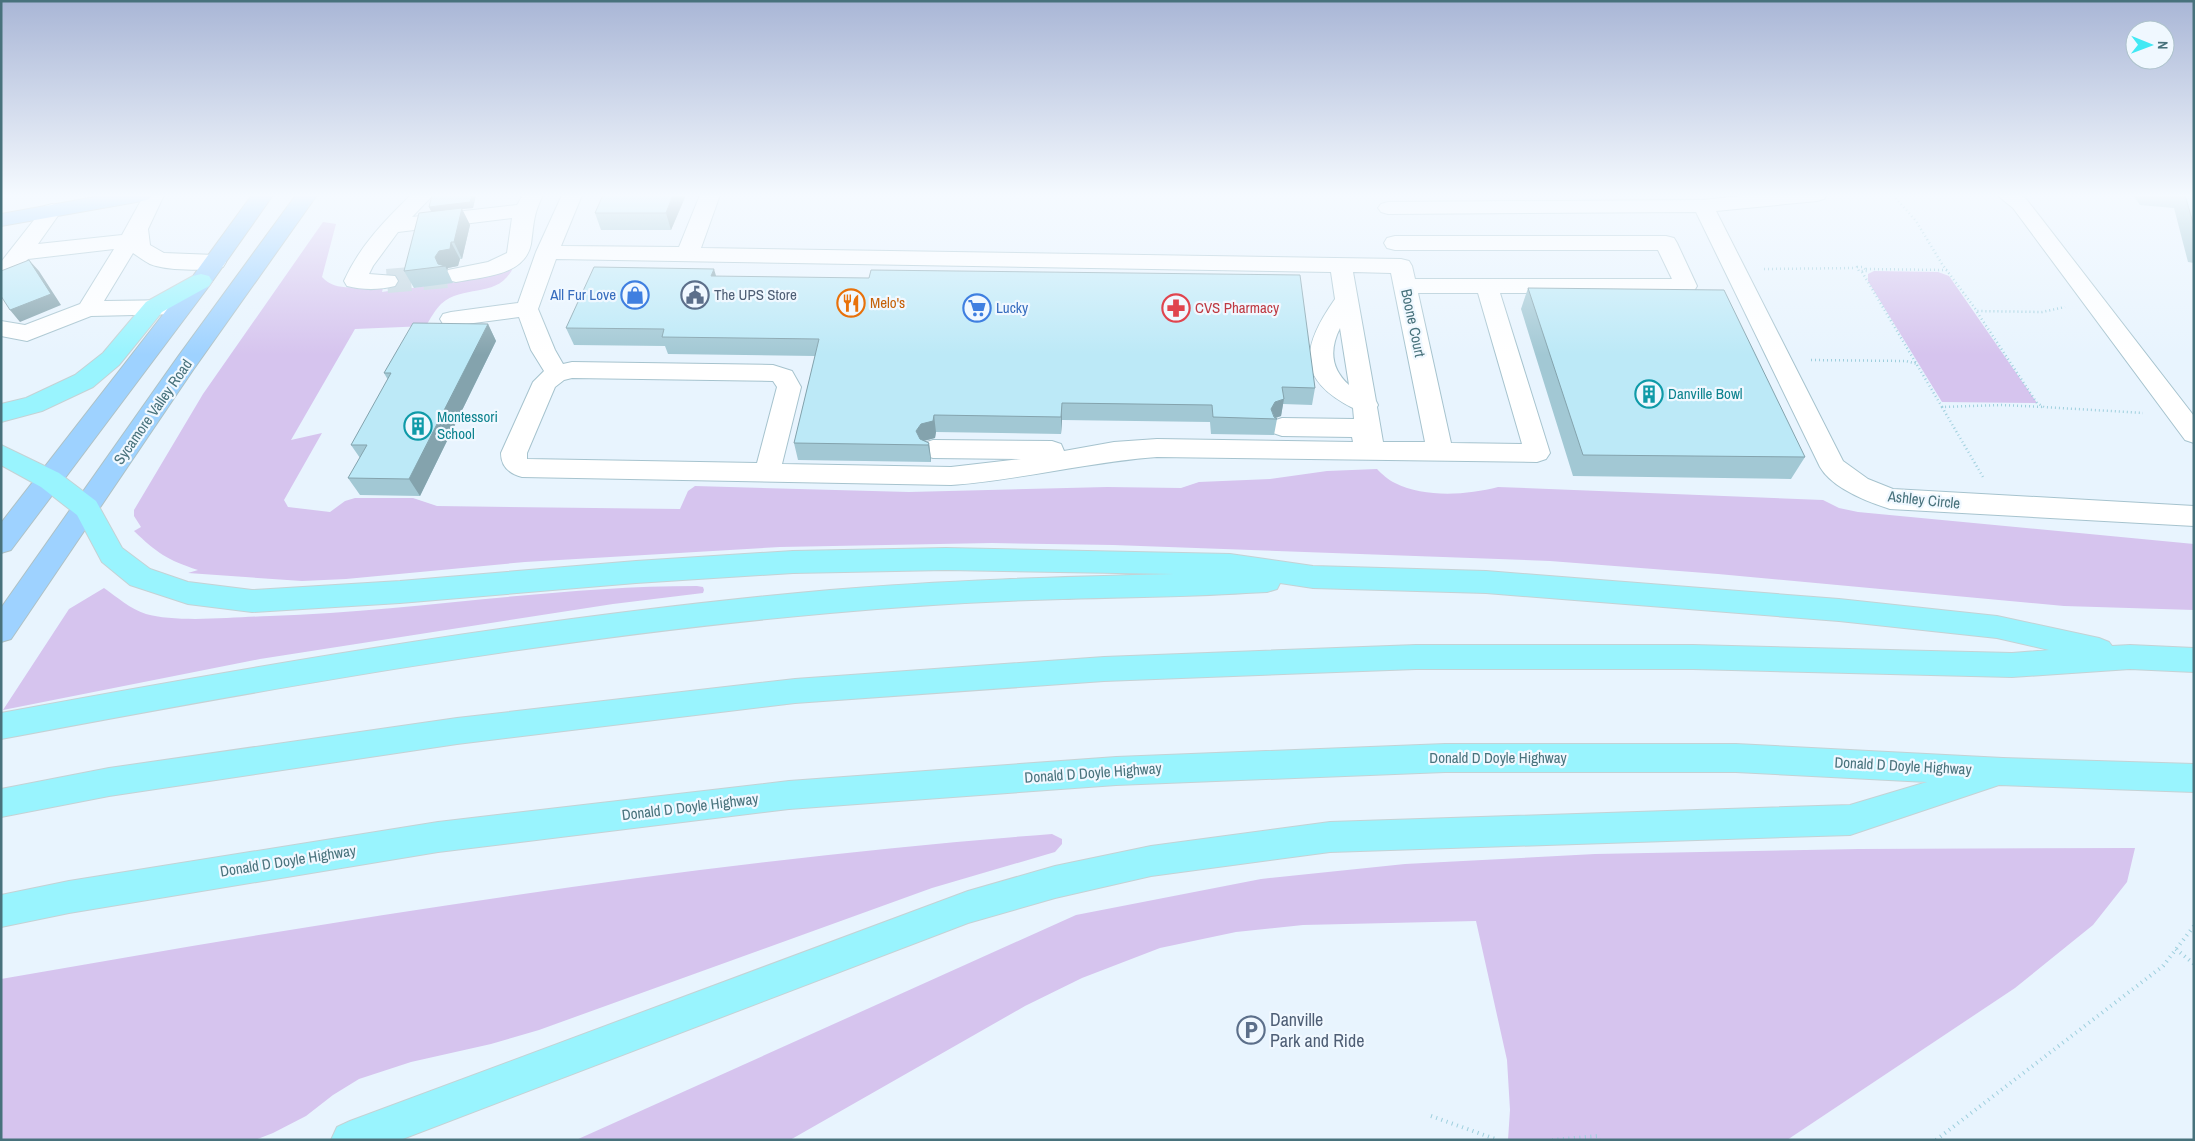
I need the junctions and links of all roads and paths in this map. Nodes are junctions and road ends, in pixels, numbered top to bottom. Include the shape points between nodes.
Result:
1 (24, 248) edge
2 (51, 248) edge
3 (125, 248) edge
4 (140, 248) edge
5 (225, 248) edge
6 (269, 248) edge
7 (374, 248) edge
8 (519, 248) edge
9 (549, 248) edge
10 (1397, 248) edge
11 (1668, 248) edge
12 (1724, 248) edge
13 (1933, 248) edge
14 (2054, 248) edge
15 (689, 249) joint
16 (547, 252) junction
17 (21, 253) junction
18 (1341, 265) junction
19 (1856, 268) junction
20 (1735, 269) junction
21 (1866, 269) junction
22 (1947, 270) junction
23 (208, 272) junction
24 (1862, 272) junction
25 (456, 275) tunnel mouth
26 (1, 276) edge
27 (1403, 276) junction
28 (387, 281) tunnel mouth
29 (1487, 286) junction
30 (1347, 299) junction
31 (2093, 300) junction
32 (154, 307) junction
33 (181, 307) junction
34 (88, 309) junction
35 (527, 309) junction
36 (1977, 311) junction
37 (451, 319) dead end
38 (1, 328) edge
39 (1780, 360) junction
40 (1917, 364) junction
41 (557, 373) junction
42 (1942, 406) junction
43 (2044, 407) junction
44 (1367, 410) junction
45 (1, 413) edge
46 (2180, 415) junction
47 (2194, 434) edge
48 (933, 449) dead end
49 (1114, 451) junction
50 (1370, 451) junction
51 (1440, 452) junction
52 (1, 454) edge
53 (767, 473) junction
54 (50, 480) junction
55 (2000, 506) junction
56 (87, 508) junction
57 (2194, 516) edge
58 (1, 543) edge
59 (1313, 576) junction
60 (1, 631) edge
61 (2130, 657) junction
62 (2194, 660) edge
63 (1, 726) edge
64 (2003, 772) junction
65 (2194, 778) edge
66 (1, 803) edge
67 (1, 911) edge
68 (2194, 926) edge
69 (2176, 949) junction
70 (2194, 964) edge
71 (1431, 1116) dead end
72 (350, 1140) edge
73 (1498, 1140) edge
74 (1552, 1140) edge
75 (1599, 1140) edge
76 (1936, 1140) edge

1 - 17 street
2 - 17 street
3 - 34 street
4 - 23 street via 158,259
5 - 23 main road
6 - 56 main road, Sycamore Valley Road
7 - 28 street via 355,281
8 - 25 street via 515,257 506,263
9 - 16 street
10 - 27 street, Boone Court
11 - 29 street via 1686,286
12 - 20 street, Ashley Circle
13 - 22 path
14 - 31 street
15 - 16 street
15 - 18 street
16 - 35 street
17 - 26 street
18 - 27 street
18 - 30 street
19 - 20 path
19 - 21 path
19 - 24 path
20 - 39 street, Ashley Circle
21 - 22 path
21 - 24 path
22 - 36 path
23 - 32 highway
23 - 33 main road
24 - 40 path
27 - 29 street
27 - 51 street, Boone Court
29 - 51 street via 1537,453
30 - 44 street
30 - 44 street via 1322,337 1321,362 1328,379
31 - 36 path via 2042,312
31 - 46 street
32 - 33 street
32 - 34 street
32 - 45 highway via 111,359 84,381 33,405
33 - 54 main road
34 - 38 street via 27,334
35 - 37 street
35 - 41 street via 543,350
36 - 43 path via 2037,402
39 - 40 path
39 - 55 street, Ashley Circle via 1833,467 1859,486 1890,499
40 - 42 path
41 - 53 street via 572,370 782,375 789,387
41 - 53 street via 546,382 514,453 516,465 522,468
42 - 43 path
42 - 55 path
43 - 46 path
44 - 50 street
44 - 50 street via 1282,421 1364,428
46 - 47 street
48 - 49 street
49 - 50 street via 1157,448
49 - 53 street via 999,472 951,476
50 - 51 street
52 - 54 highway
54 - 56 highway
54 - 58 main road
55 - 57 street, Ashley Circle
56 - 59 highway via 112,555 140,577 188,593 252,601 802,561 946,559 1230,565
56 - 60 main road, Sycamore Valley Road
59 - 61 highway via 1486,582 1839,610 1997,627
59 - 63 highway via 1228,584 950,593 634,622 306,669
61 - 62 highway
61 - 66 highway via 2012,665 1694,657 1416,657 1094,670 795,692 457,731 109,782
64 - 65 highway, Donald D Doyle Highway
64 - 67 highway, Donald D Doyle Highway via 1736,758 1445,758 1116,770 790,795 438,837
64 - 72 highway via 1850,820 1330,837 1151,861 1055,882 968,907
68 - 69 path
69 - 70 path
69 - 76 path via 2163,966
71 - 73 path
74 - 75 path via 1598,1136

